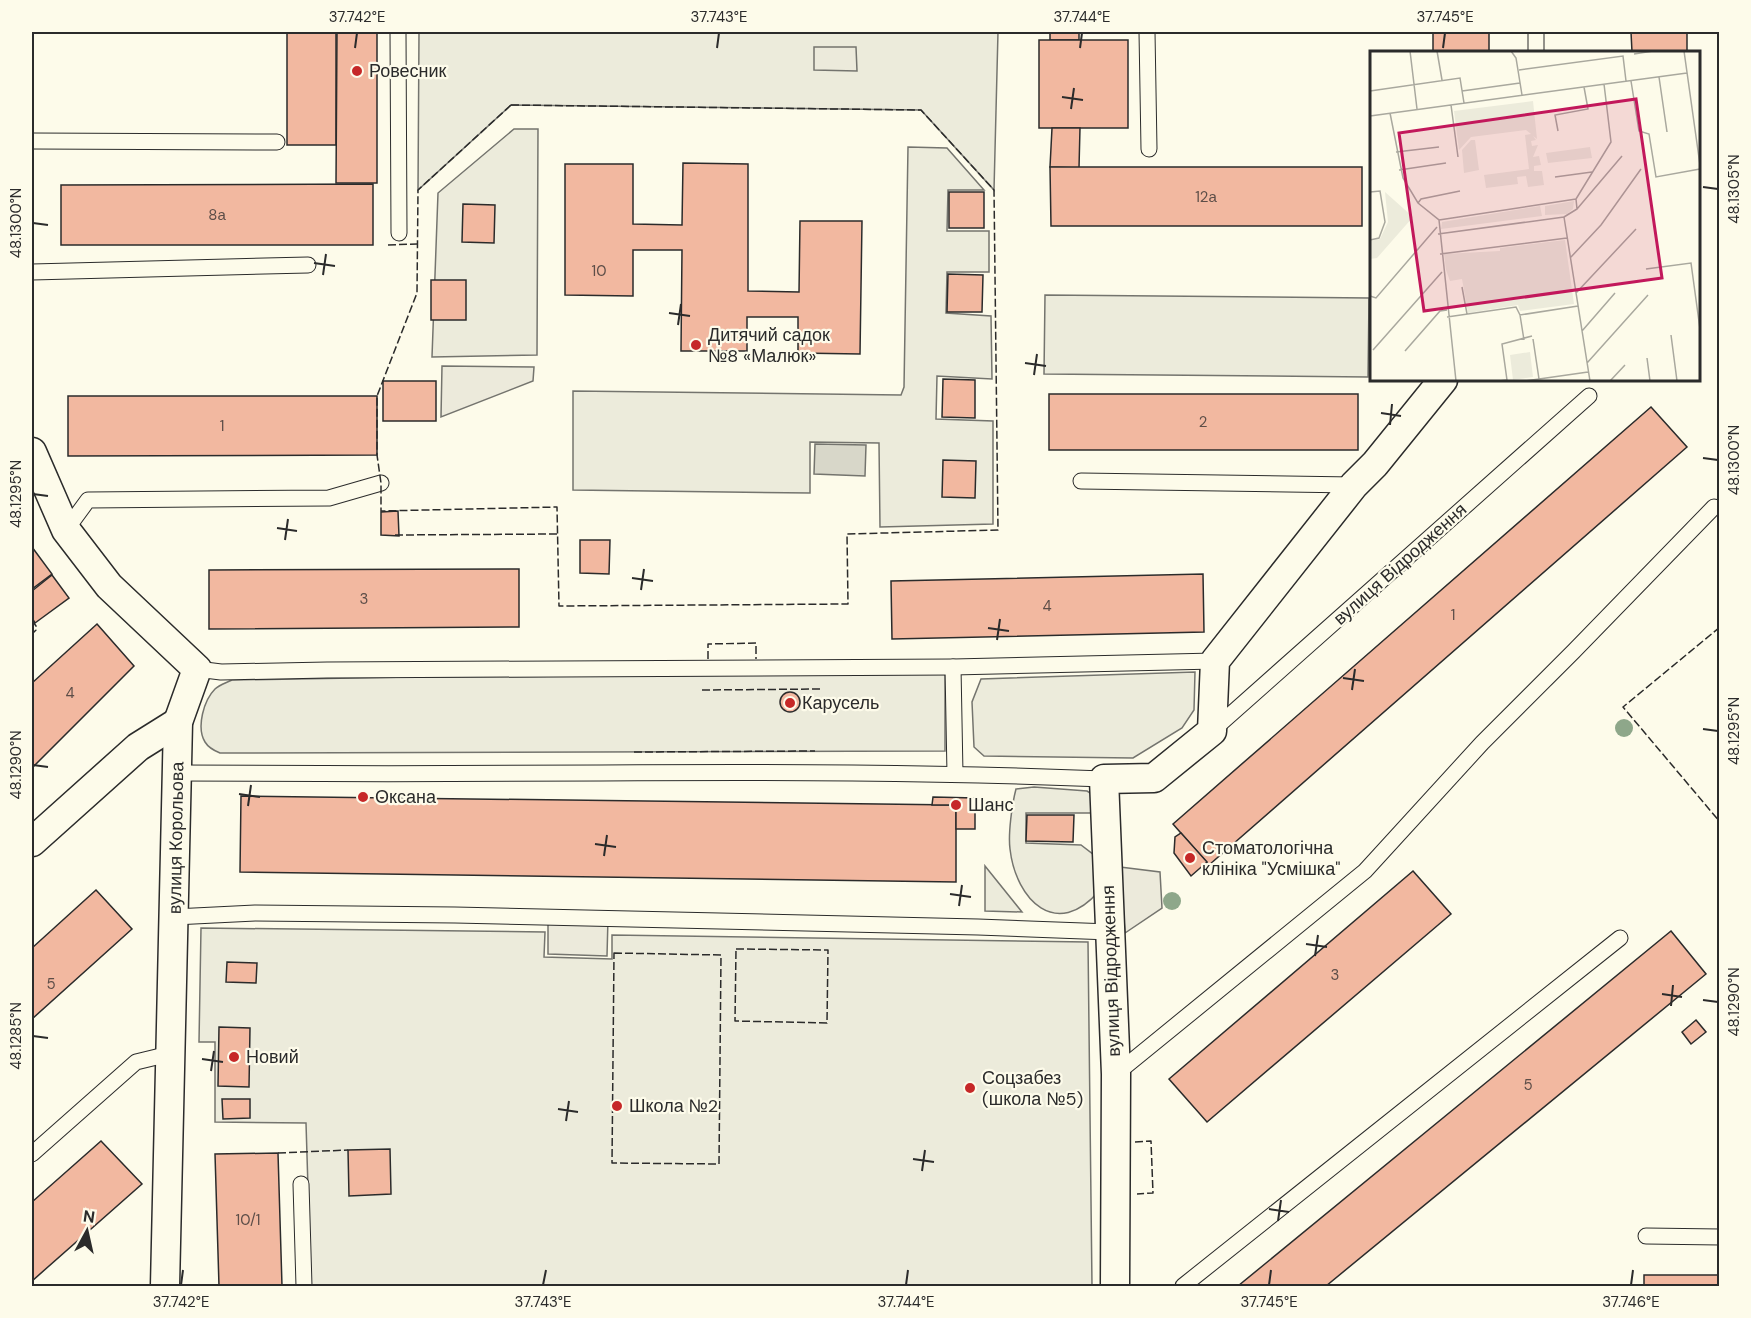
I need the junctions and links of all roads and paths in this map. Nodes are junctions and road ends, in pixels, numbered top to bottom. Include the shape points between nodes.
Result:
1 (398, 32) edge
2 (1147, 32) edge
3 (1536, 32) edge
4 (1536, 51) edge
5 (32, 141) edge
6 (277, 142) dead end
7 (1149, 149) dead end
8 (399, 234) dead end
9 (308, 265) dead end
10 (32, 272) edge
11 (1442, 381) edge
12 (1589, 396) dead end
13 (32, 452) edge
14 (1081, 481) dead end
15 (381, 483) dead end
16 (1354, 485) junction
17 (1714, 507) dead end
18 (66, 530) junction
19 (1215, 661) junction
20 (953, 667) junction
21 (197, 669) junction
22 (178, 722) junction
23 (1212, 731) junction
24 (176, 773) junction
25 (955, 774) junction
26 (1104, 780) junction
27 (32, 842) edge
28 (174, 918) junction
29 (1110, 932) junction
30 (1620, 938) dead end
31 (169, 1054) junction
32 (1116, 1074) junction
33 (32, 1154) edge
34 (301, 1184) dead end
35 (1646, 1236) dead end
36 (1719, 1237) edge
37 (165, 1287) edge
38 (304, 1287) edge
39 (1115, 1287) edge
40 (1183, 1287) edge

1 - 8 lane
2 - 7 lane
3 - 4 lane
5 - 6 lane
9 - 10 lane
11 - 16 street
12 - 23 lane, вулиця Відродження
13 - 18 street
14 - 16 lane
15 - 18 lane via 329,498 88,500
16 - 19 street
17 - 32 lane via 1482,743 1365,871
18 - 21 street via 109,586
19 - 20 lane
19 - 23 street
20 - 21 lane via 221,672
20 - 25 lane
21 - 22 street, вулиця Корольова
22 - 24 street, вулиця Корольова
22 - 27 street via 138,747
23 - 26 street, вулиця Відродження via 1154,778
24 - 25 lane
24 - 28 street, вулиця Корольова
25 - 26 lane
26 - 29 street, вулиця Відродження
28 - 29 lane via 255,913 455,915
28 - 31 street, вулиця Корольова
29 - 32 street, вулиця Відродження
30 - 40 lane
31 - 33 lane via 136,1062
31 - 37 street, вулиця Корольова
32 - 39 street, вулиця Відродження
34 - 38 lane
35 - 36 lane

